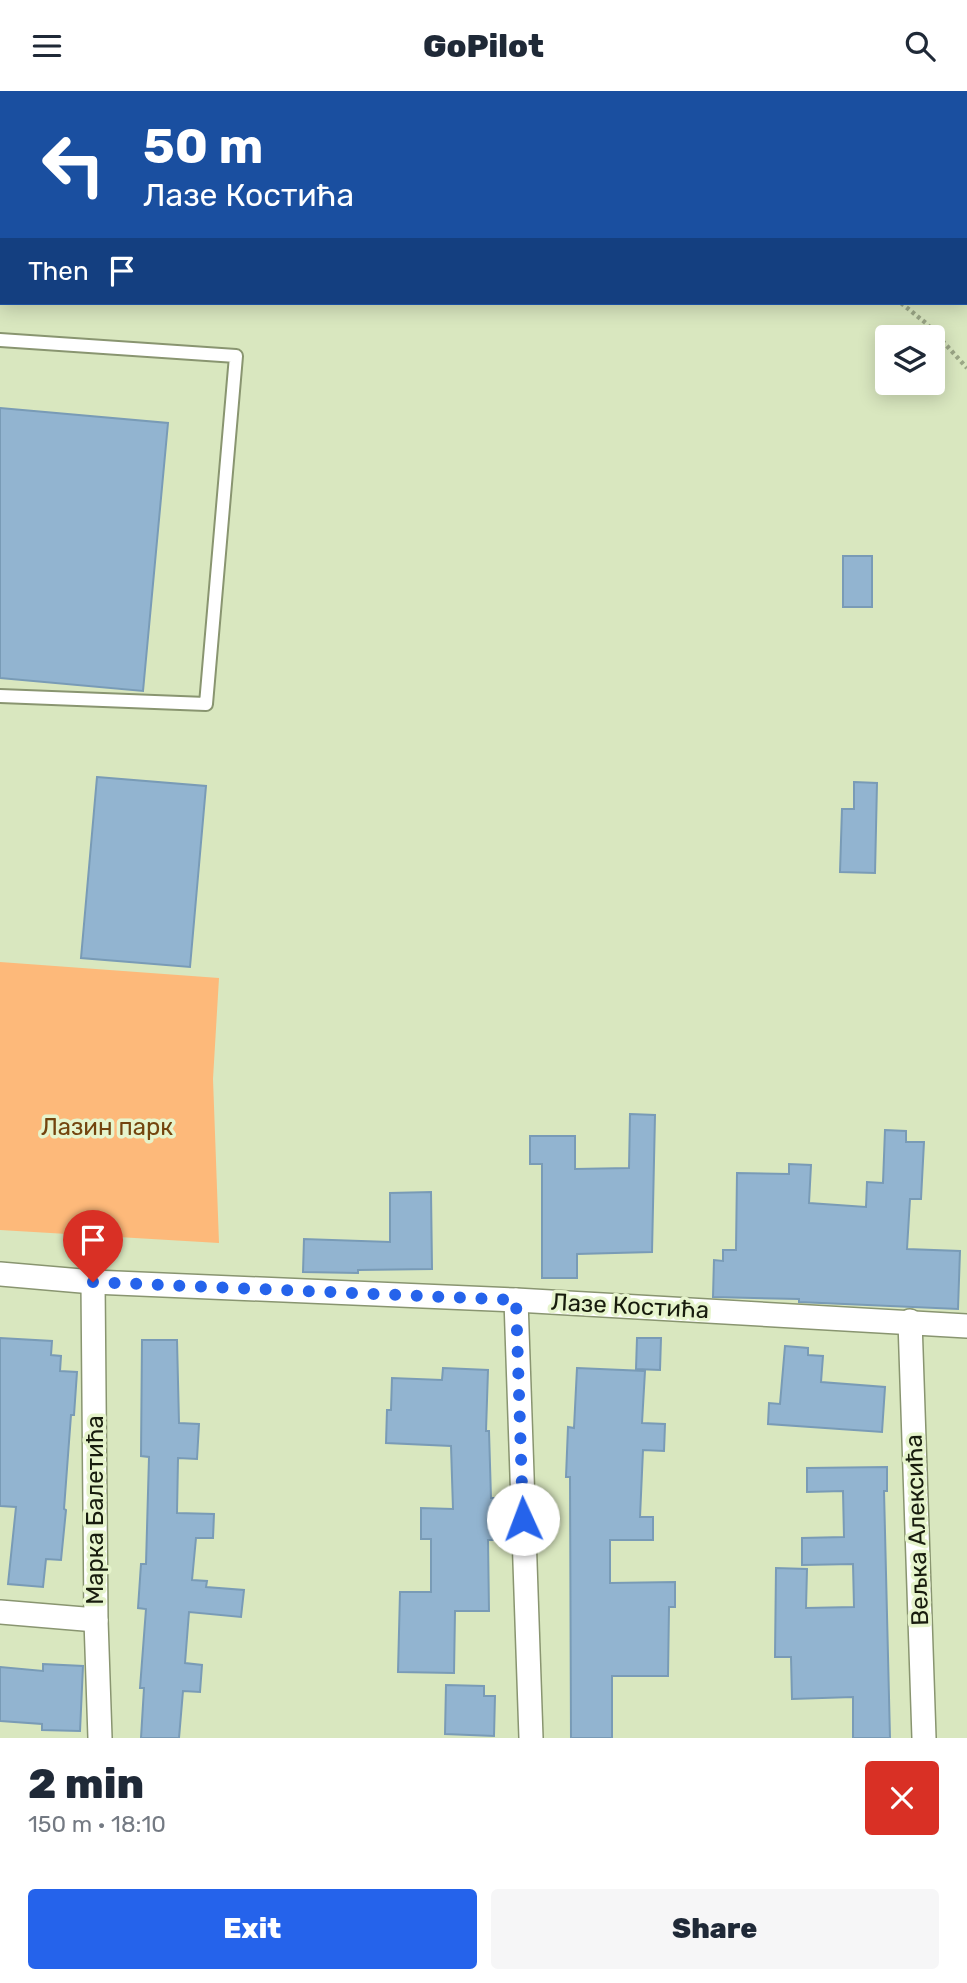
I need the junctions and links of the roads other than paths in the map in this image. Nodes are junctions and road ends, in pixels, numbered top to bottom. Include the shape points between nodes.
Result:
1 (0, 340) edge
2 (0, 696) edge
3 (0, 1275) edge
4 (93, 1282) junction
5 (516, 1300) junction
6 (910, 1321) junction
7 (967, 1326) edge
8 (0, 1612) edge
9 (96, 1620) junction
10 (100, 1738) edge
11 (531, 1738) edge
12 (923, 1738) edge

1 - 2 lane via 236,356 206,704
3 - 4 street, Лазе Костића
4 - 5 street, Лазе Костића
4 - 9 street, Марка Балетића
5 - 6 street, Лазе Костића
5 - 11 street
6 - 7 street, Лазе Костића
6 - 12 street, Вељка Алексића
8 - 9 street
9 - 10 street, Марка Балетића

